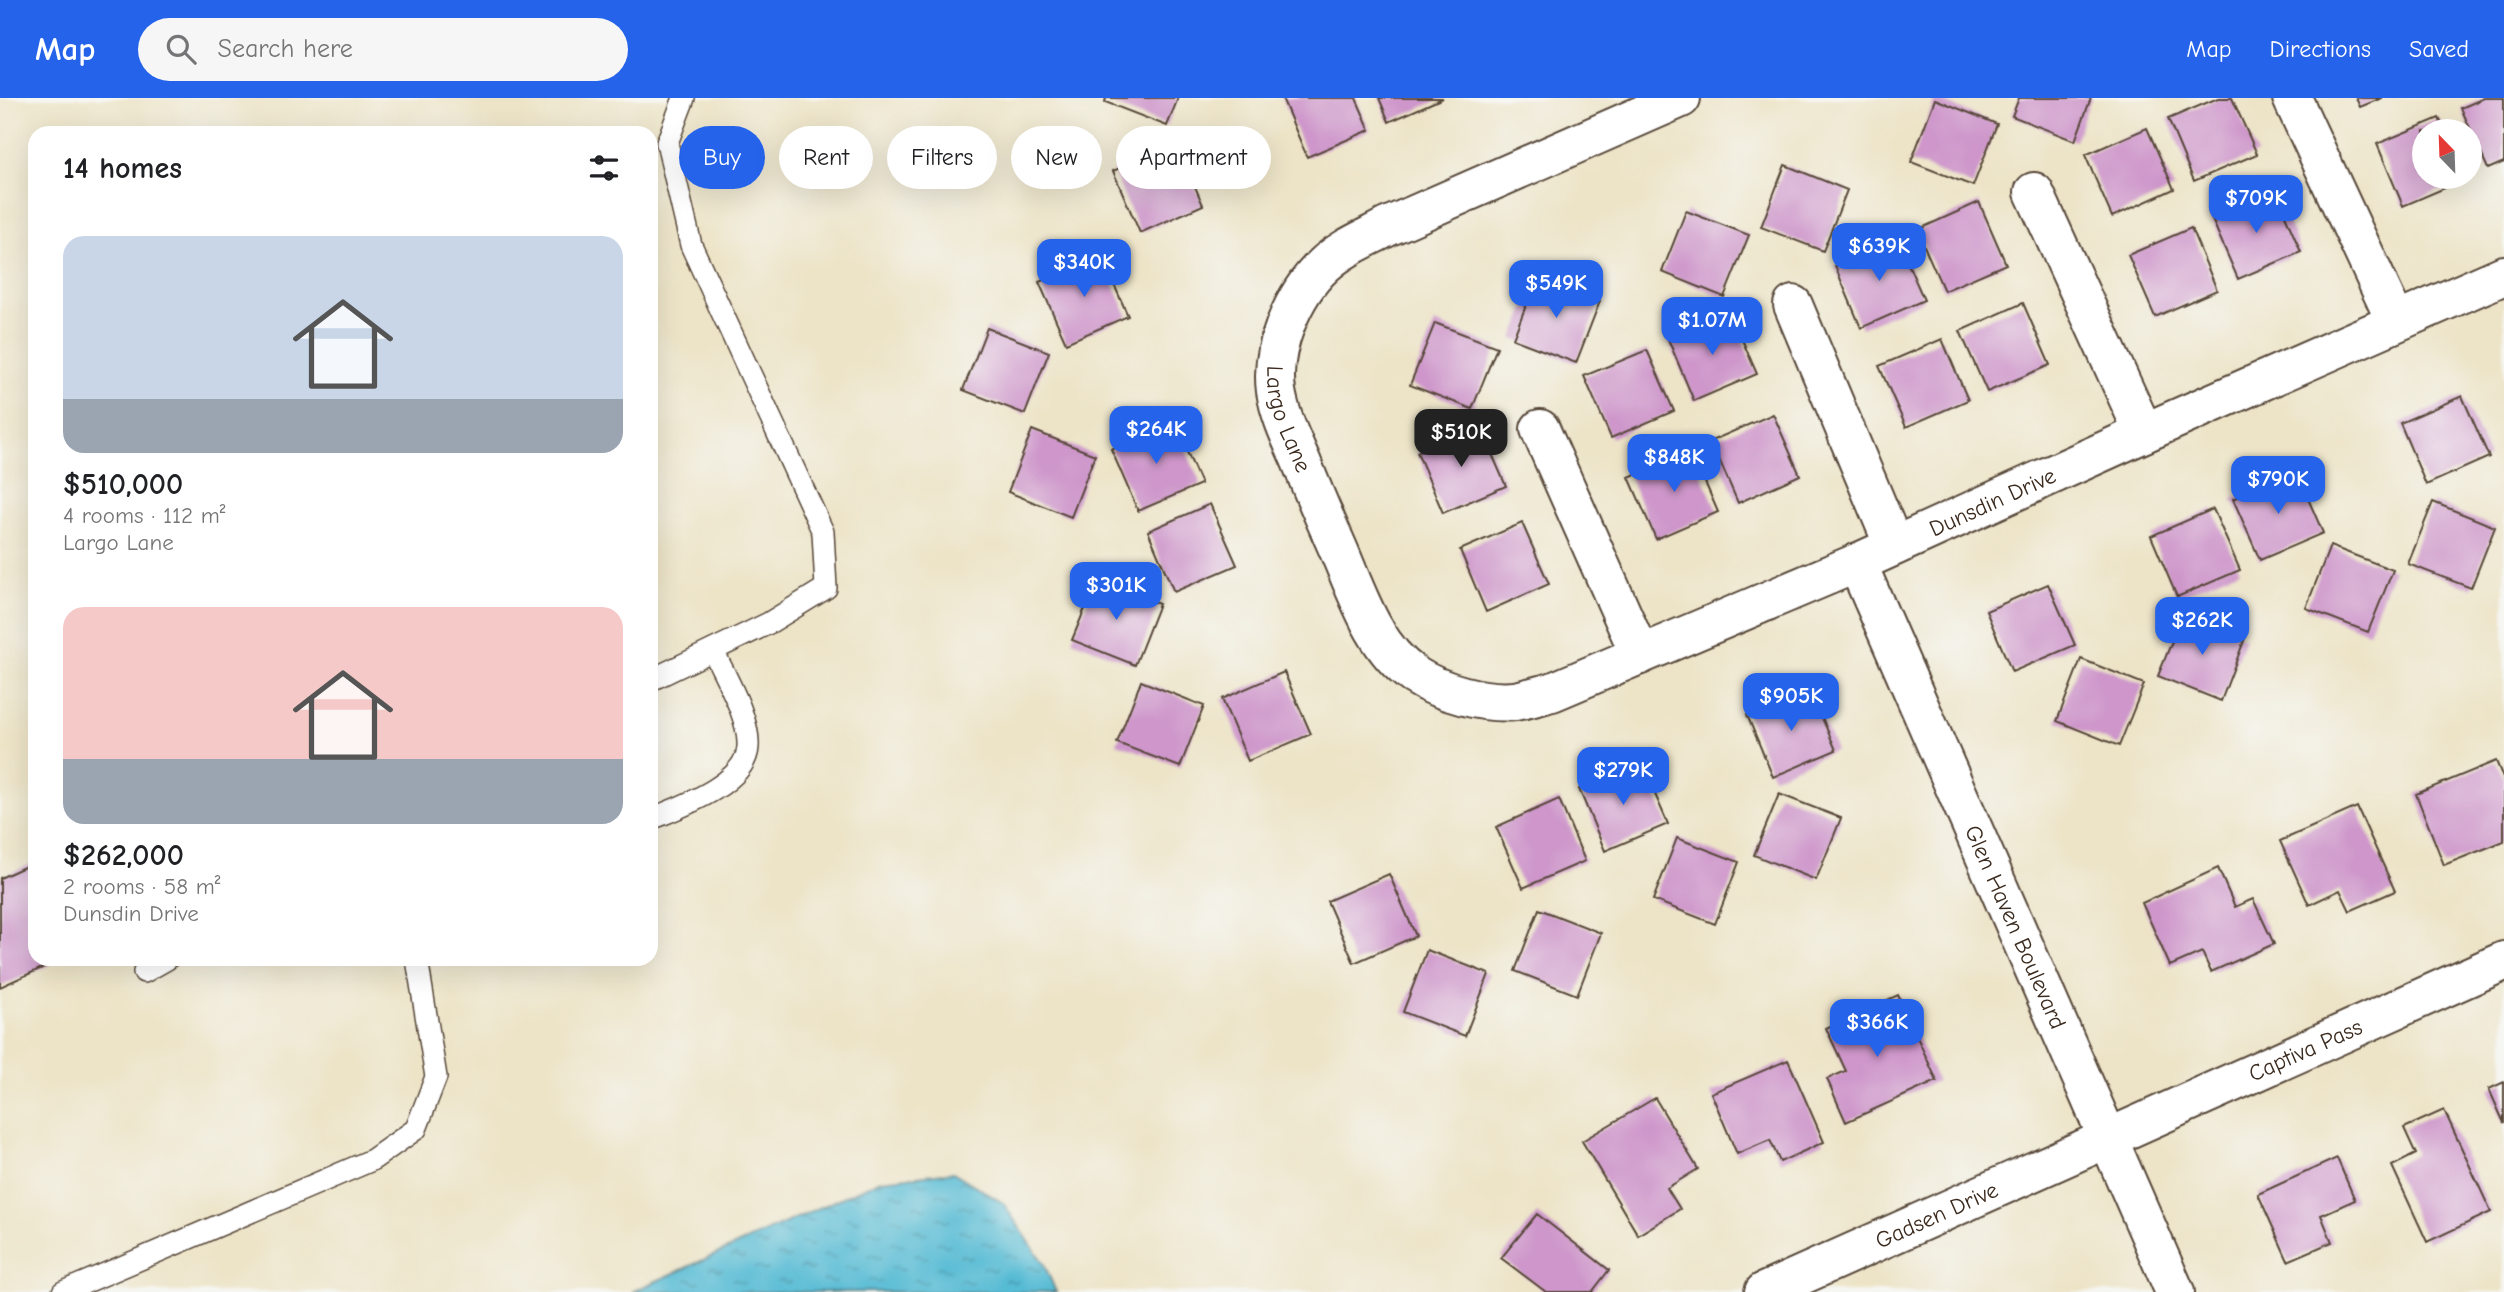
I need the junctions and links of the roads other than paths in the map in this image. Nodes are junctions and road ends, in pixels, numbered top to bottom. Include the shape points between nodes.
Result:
1 (684, 98) edge
2 (1681, 98) edge
3 (2292, 98) edge
4 (2035, 192) dead end
5 (2504, 275) edge
6 (1793, 305) dead end
7 (2396, 322) junction
8 (1540, 429) dead end
9 (2144, 433) junction
10 (1894, 546) junction
11 (1857, 563) junction
12 (713, 650) junction
13 (1640, 655) junction
14 (658, 677) edge
15 (1474, 698) joint
16 (658, 816) edge
17 (2504, 961) edge
18 (155, 966) edge
19 (417, 966) edge
20 (144, 972) dead end
21 (2109, 1139) junction
22 (63, 1292) edge
23 (1764, 1292) edge
24 (2175, 1292) edge

1 - 12 lane via 667,143 691,245 823,532 826,588
2 - 15 street, Largo Lane via 1346,248 1323,266 1304,290 1282,337 1276,389 1282,417 1381,641 1399,664 1417,677
3 - 7 street
4 - 9 street
5 - 7 street, Dunsdin Drive
6 - 10 street
7 - 9 street, Dunsdin Drive
8 - 13 street
9 - 10 street, Dunsdin Drive
10 - 11 street, Dunsdin Drive
11 - 13 street, Dunsdin Drive
11 - 21 street, Glen Haven Boulevard
12 - 14 lane
12 - 16 lane via 743,718 748,748 740,769 706,795
13 - 15 street, Dunsdin Drive via 1552,692 1514,701
17 - 21 street, Captiva Pass
18 - 20 lane
19 - 22 lane via 436,1077 416,1129 372,1160
21 - 23 street, Gadsen Drive
21 - 24 street, Glen Haven Boulevard

